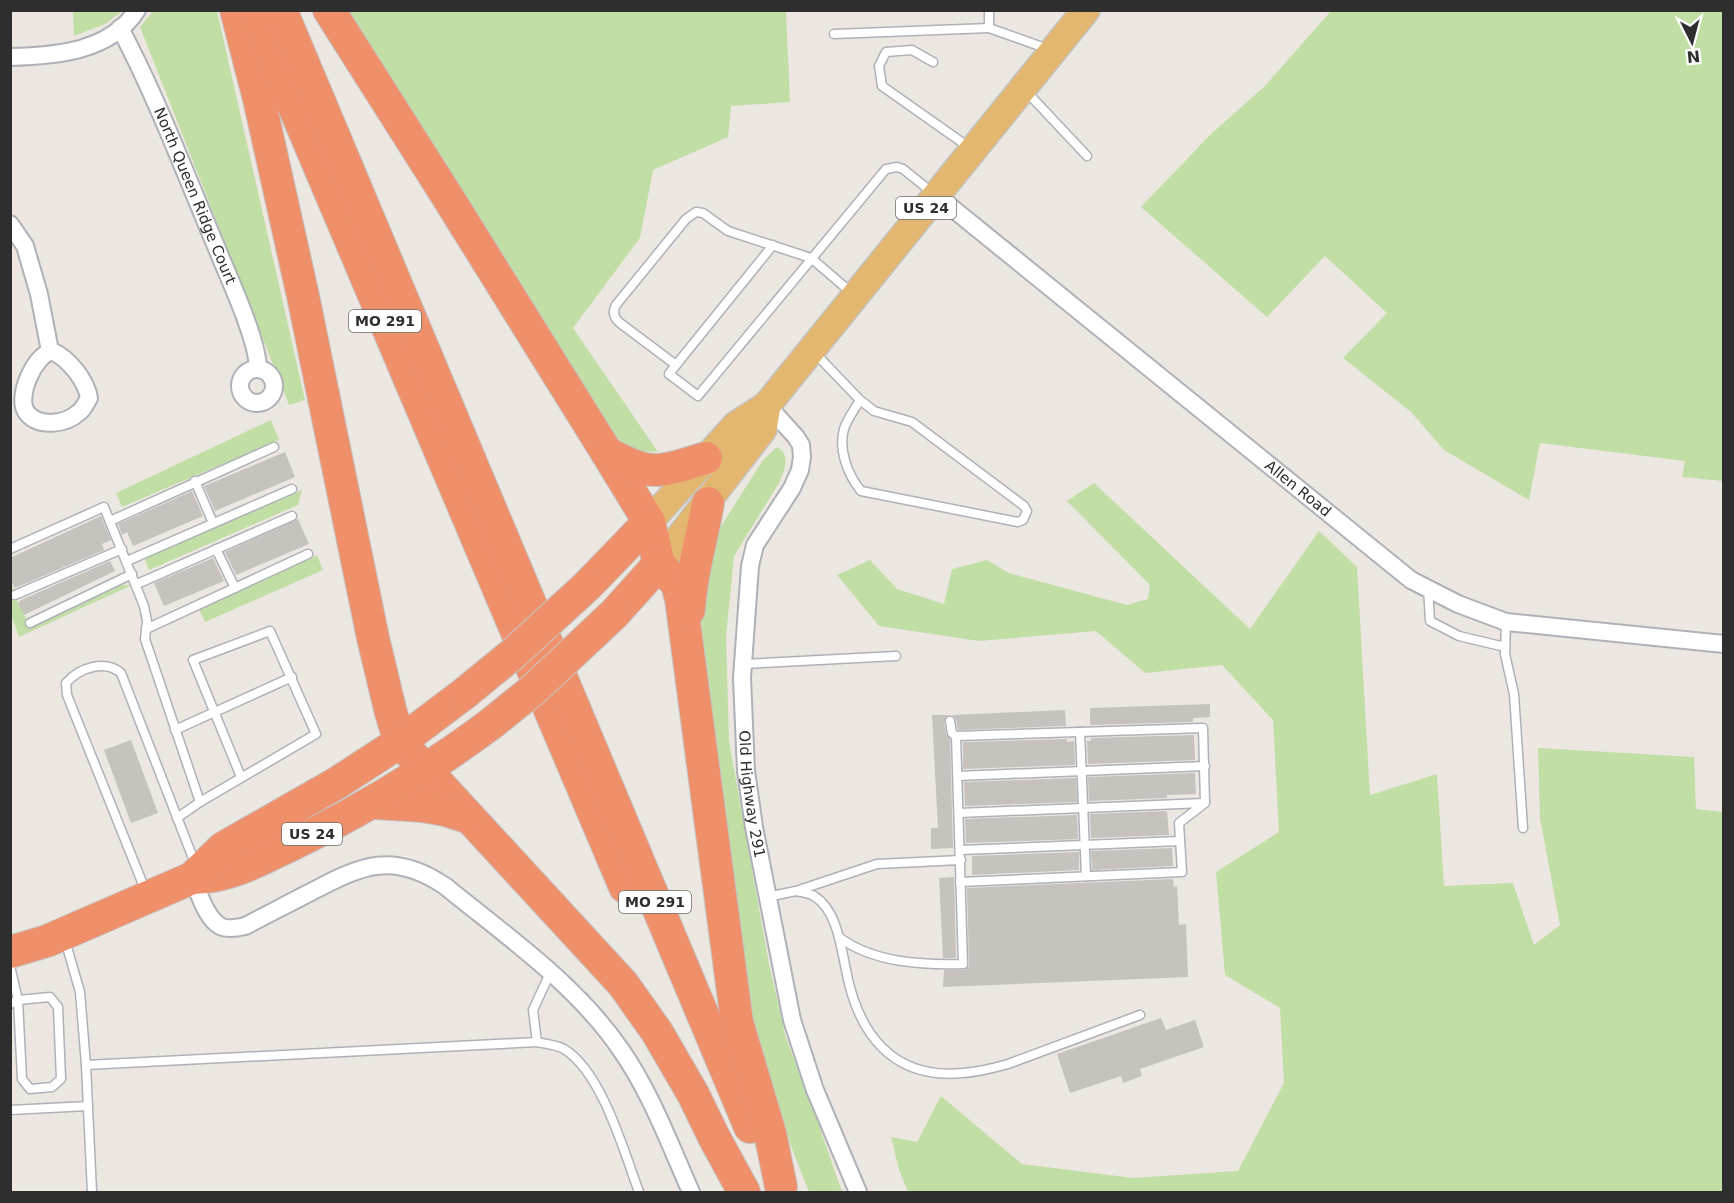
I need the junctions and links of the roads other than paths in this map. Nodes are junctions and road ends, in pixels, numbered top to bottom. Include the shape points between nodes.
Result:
1 (137, 10) edge
2 (236, 10) edge
3 (255, 10) edge
4 (281, 10) edge
5 (329, 10) edge
6 (989, 10) edge
7 (1086, 10) edge
8 (120, 28) junction
9 (989, 28) junction
10 (834, 34) dead end
11 (1053, 50) junction
12 (10, 57) edge
13 (933, 62) dead end
14 (1023, 88) junction
15 (972, 150) junction
16 (1088, 156) dead end
17 (936, 195) junction
18 (10, 224) edge
19 (773, 245) junction
20 (811, 258) junction
21 (856, 296) junction
22 (812, 350) junction
23 (50, 351) junction
24 (676, 365) junction
25 (258, 368) dead end
26 (860, 400) junction
27 (767, 405) junction
28 (274, 447) dead end
29 (607, 453) junction
30 (706, 458) junction
31 (195, 482) junction
32 (292, 489) dead end
33 (708, 503) junction
34 (292, 516) dead end
35 (110, 521) junction
36 (649, 522) junction
37 (213, 523) junction
38 (10, 549) edge
39 (122, 549) junction
40 (216, 549) junction
41 (308, 554) dead end
42 (127, 561) junction
43 (659, 564) junction
44 (132, 574) junction
45 (137, 584) junction
46 (235, 588) junction
47 (1428, 588) junction
48 (15, 595) dead end
49 (1506, 622) junction
50 (30, 623) dead end
51 (146, 629) junction
52 (687, 644) junction
53 (1724, 644) edge
54 (1505, 647) junction
55 (896, 656) dead end
56 (743, 664) junction
57 (292, 677) junction
58 (386, 695) junction
59 (214, 714) junction
60 (951, 721) dead end
61 (175, 730) junction
62 (1080, 732) junction
63 (956, 736) junction
64 (400, 742) junction
65 (373, 759) junction
66 (1204, 766) junction
67 (425, 771) junction
68 (1081, 771) junction
69 (241, 777) junction
70 (957, 777) junction
71 (200, 802) junction
72 (375, 803) junction
73 (1205, 803) junction
74 (1083, 808) junction
75 (959, 813) junction
76 (467, 817) junction
77 (177, 818) junction
78 (1523, 828) dead end
79 (1180, 842) junction
80 (1085, 845) junction
81 (961, 850) junction
82 (961, 860) junction
83 (195, 875) junction
84 (1086, 876) junction
85 (960, 882) junction
86 (796, 891) junction
87 (767, 897) junction
88 (148, 898) junction
89 (64, 934) junction
90 (839, 937) junction
91 (10, 952) edge
92 (10, 966) edge
93 (550, 973) junction
94 (14, 1002) edge
95 (1140, 1015) dead end
96 (537, 1042) junction
97 (86, 1065) junction
98 (88, 1106) junction
99 (10, 1110) edge
100 (772, 1191) edge
101 (92, 1192) edge
102 (639, 1192) edge
103 (691, 1192) edge
104 (744, 1192) edge
105 (858, 1192) edge

1 - 8 street
2 - 58 highway via 303,296
3 - 100 highway, MO 291
4 - 100 highway, MO 291 via 749,1124
5 - 29 highway
6 - 9 lane
7 - 11 main road, US 24
8 - 12 street via 110,37 81,49 51,56
8 - 25 street, North Queen Ridge Court via 143,72 234,291 258,356
9 - 10 lane
9 - 11 lane
11 - 14 main road, US 24
13 - 15 lane via 912,50 886,52 879,66 882,86
14 - 15 main road, US 24
14 - 16 lane
15 - 17 main road, US 24
17 - 20 lane via 903,169 886,169
17 - 21 main road, US 24
17 - 47 street, Allen Road via 1402,572
18 - 23 street via 25,246
19 - 20 lane
19 - 24 lane
19 - 24 lane via 728,231 696,212 686,219 616,305 618,321
20 - 21 lane
20 - 24 lane via 698,396 669,374
21 - 22 main road, US 24
22 - 26 lane
22 - 27 main road, US 24
23 - 23 street via 32,367 22,402 27,414 42,422 61,422 79,413 89,398 87,386 62,356
26 - 26 lane via 874,411 912,422 1024,506 1026,516 1018,522 861,491 848,469 843,448 844,429
27 - 30 main road, US 24 via 736,425
27 - 33 main road, US 24 via 763,429
27 - 56 street, Old Highway 291 via 796,437 802,457 792,488 755,545
28 - 31 lane
29 - 30 highway via 656,470
29 - 36 highway
30 - 36 main road, US 24
31 - 35 lane
31 - 37 lane
32 - 37 lane
33 - 43 main road, US 24
33 - 52 highway via 691,578
34 - 40 lane
35 - 38 lane via 104,507
35 - 39 lane
36 - 43 highway
36 - 64 highway, US 24, bridge via 515,652
37 - 42 lane
39 - 42 lane
39 - 48 lane
40 - 45 lane
40 - 46 lane
41 - 46 lane
42 - 44 lane
43 - 52 highway via 677,584
43 - 67 highway, US 24, bridge via 614,614 534,689
44 - 45 lane
44 - 50 lane
45 - 51 lane
46 - 51 lane
47 - 49 street, Allen Road
47 - 54 lane via 1430,621 1459,636
49 - 53 street, Allen Road
49 - 54 lane
51 - 61 lane via 145,639
52 - 100 highway via 737,1022 770,1133
54 - 78 lane via 1514,694
55 - 56 lane
56 - 87 street, Old Highway 291 via 746,771
57 - 59 lane
57 - 59 lane via 270,631 193,660
57 - 69 lane via 316,734
58 - 64 highway
58 - 65 highway
59 - 61 lane
59 - 69 lane
60 - 63 lane
61 - 71 lane
62 - 63 lane
62 - 66 lane via 1203,728
62 - 68 lane
63 - 70 lane
64 - 65 highway, US 24
64 - 67 highway
65 - 83 highway, US 24 via 223,848
66 - 68 lane
66 - 73 lane
67 - 72 highway, US 24
67 - 76 highway
68 - 70 lane
68 - 74 lane
69 - 71 lane
70 - 75 lane
71 - 77 lane
72 - 76 highway via 422,806
72 - 83 highway, US 24 via 248,866 225,875
73 - 74 lane
73 - 79 lane via 1179,823
74 - 75 lane
74 - 80 lane
75 - 81 lane
76 - 104 highway via 623,984 668,1049
77 - 83 lane
77 - 88 lane via 121,673 102,665 71,677 66,683 68,695
79 - 80 lane
79 - 84 lane via 1182,872
80 - 81 lane
80 - 84 lane
81 - 82 lane
82 - 85 lane
82 - 86 lane via 877,864
83 - 88 highway, US 24
83 - 93 street via 209,914 220,926 232,928 244,926 364,867 410,868 445,886
84 - 85 lane
85 - 90 lane via 963,964 914,963 857,948
86 - 87 lane
86 - 90 lane via 820,902
87 - 105 street, Old Highway 291 via 800,1049
88 - 89 highway, US 24
89 - 91 highway, US 24
89 - 97 lane via 80,992
90 - 95 lane via 855,1003 872,1037 897,1059 930,1072 963,1073 1008,1064
92 - 94 lane
93 - 96 lane via 533,1010
93 - 103 street via 583,1003 621,1050 650,1102
94 - 94 lane via 22,1079 30,1089 52,1087 61,1079 58,1007 50,997
96 - 97 lane
96 - 102 lane via 564,1048 586,1070 604,1100
97 - 98 lane
98 - 99 lane
98 - 101 lane

